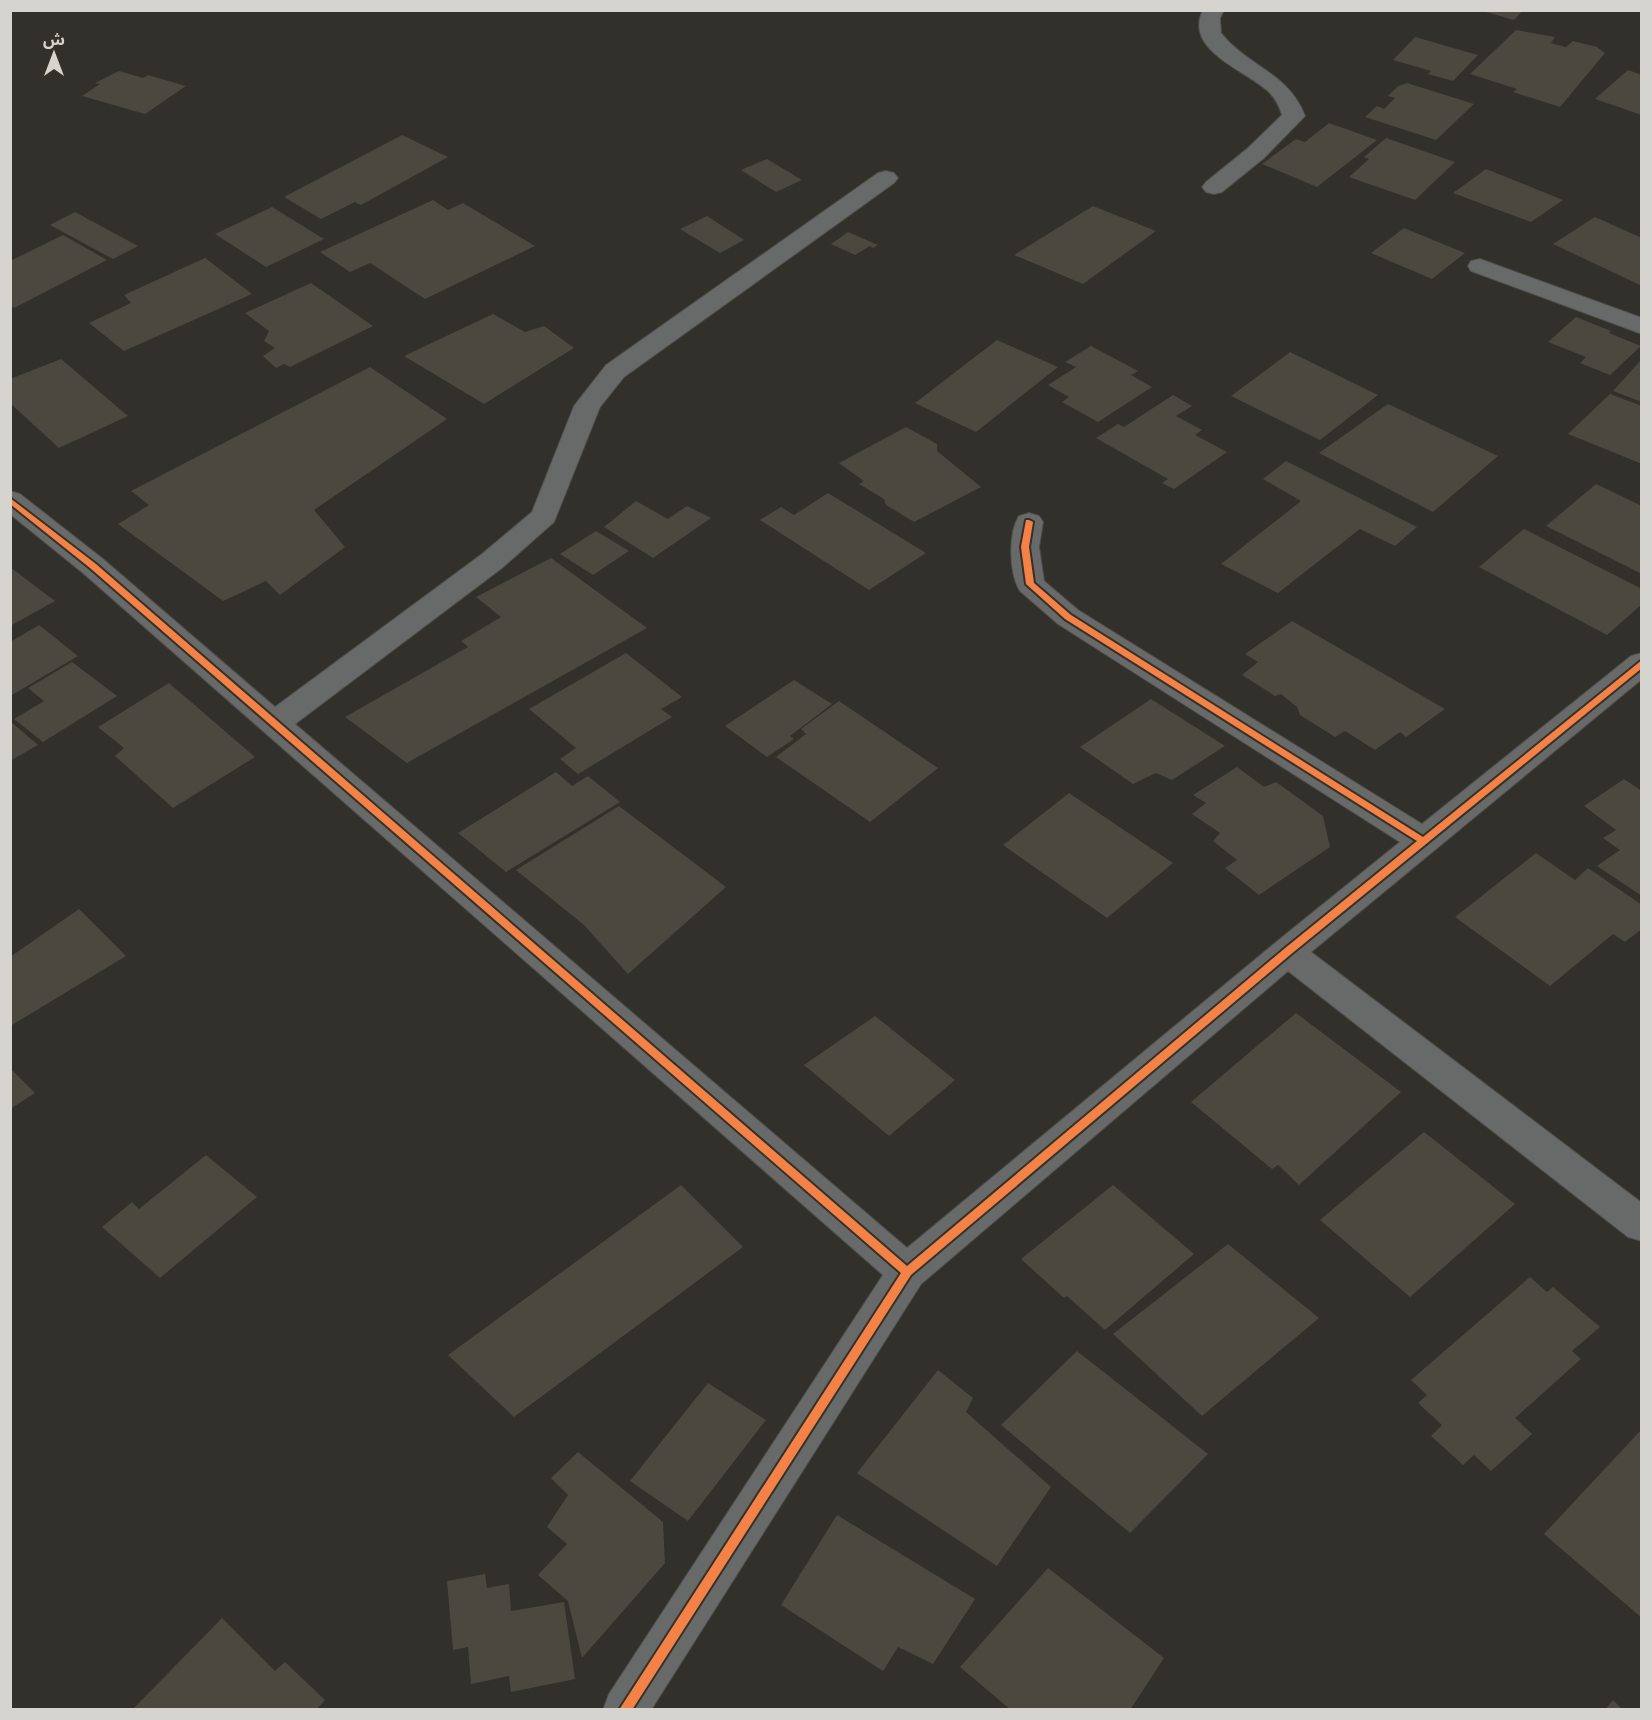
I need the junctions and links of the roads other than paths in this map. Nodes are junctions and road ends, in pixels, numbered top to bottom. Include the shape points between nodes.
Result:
1 (1214, 10) edge
2 (886, 178) dead end
3 (1214, 187) dead end
4 (1480, 266) dead end
5 (1641, 327) edge
6 (10, 500) edge
7 (1029, 522) dead end
8 (1641, 663) edge
9 (275, 723) junction
10 (1423, 841) junction
11 (1287, 952) junction
12 (1641, 1225) edge
13 (907, 1272) junction
14 (625, 1710) edge

1 - 3 street via 1210,34 1226,51 1280,90 1291,104 1294,116
2 - 9 street via 615,371 587,406 544,516 492,561
4 - 5 street
6 - 9 street
7 - 10 street via 1025,547 1030,584 1068,617
8 - 10 street
9 - 13 street
10 - 11 street
11 - 12 street
11 - 13 street
13 - 14 street

